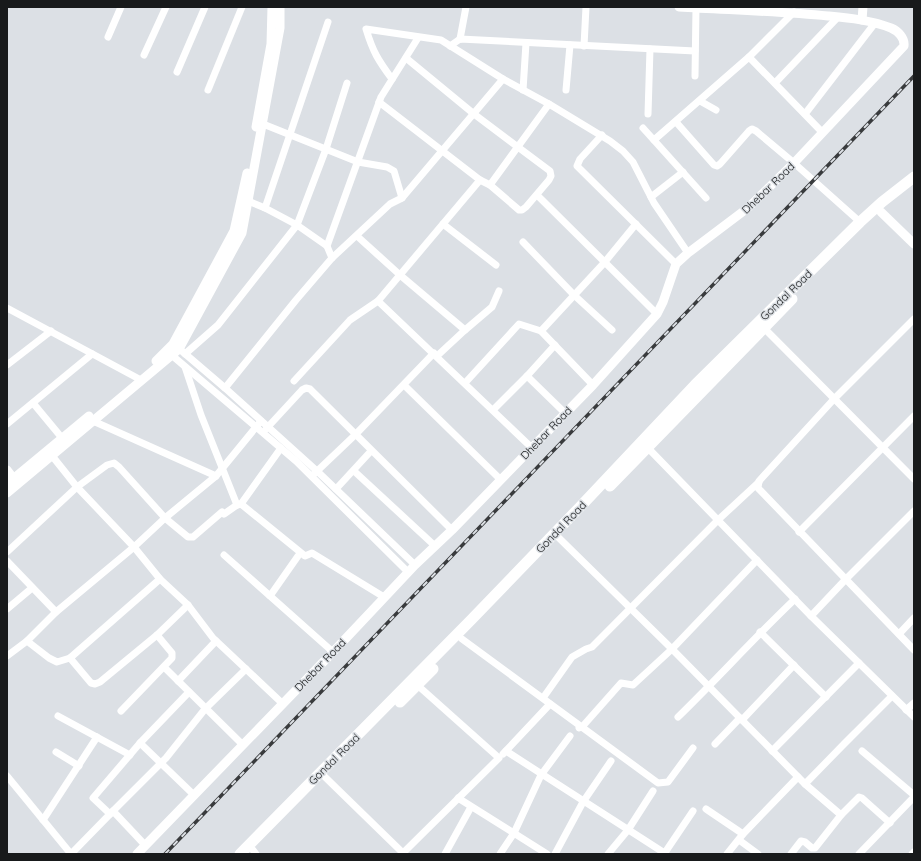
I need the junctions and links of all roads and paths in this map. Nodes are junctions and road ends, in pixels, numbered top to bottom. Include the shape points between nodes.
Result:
1 (121, 7) edge
2 (166, 7) edge
3 (205, 7) edge
4 (242, 7) edge
5 (272, 7) edge
6 (280, 7) edge
7 (466, 7) edge
8 (586, 7) edge
9 (679, 7) edge
10 (863, 7) edge
11 (696, 8) junction
12 (794, 12) junction
13 (838, 17) junction
14 (862, 20) junction
15 (328, 22) dead end
16 (875, 23) junction
17 (108, 37) dead end
18 (418, 38) junction
19 (460, 39) junction
20 (526, 43) junction
21 (570, 45) junction
22 (450, 46) junction
23 (584, 46) junction
24 (650, 49) junction
25 (695, 51) junction
26 (144, 55) dead end
27 (749, 57) junction
28 (406, 58) junction
29 (177, 72) dead end
30 (695, 76) dead end
31 (392, 79) junction
32 (503, 79) junction
33 (347, 83) dead end
34 (775, 83) junction
35 (208, 90) dead end
36 (524, 90) junction
37 (566, 90) dead end
38 (700, 101) junction
39 (379, 102) junction
40 (549, 104) junction
41 (716, 110) dead end
42 (474, 114) junction
43 (648, 114) dead end
44 (806, 114) junction
45 (676, 122) junction
46 (263, 124) junction
47 (643, 128) dead end
48 (822, 132) junction
49 (289, 135) junction
50 (602, 135) junction
51 (654, 140) junction
52 (518, 146) junction
53 (326, 149) junction
54 (443, 150) junction
55 (358, 162) junction
56 (794, 162) junction
57 (683, 172) junction
58 (914, 177) edge
59 (480, 180) junction
60 (490, 185) junction
61 (914, 185) edge
62 (537, 195) junction
63 (651, 197) junction
64 (402, 198) junction
65 (706, 198) dead end
66 (248, 201) junction
67 (882, 207) junction
68 (265, 208) junction
69 (860, 222) junction
70 (443, 224) junction
71 (636, 224) junction
72 (297, 225) junction
73 (357, 236) junction
74 (522, 242) dead end
75 (914, 244) edge
76 (327, 246) junction
77 (688, 253) junction
78 (332, 258) junction
79 (604, 263) junction
80 (676, 264) junction
81 (496, 265) dead end
82 (400, 275) junction
83 (498, 291) dead end
84 (574, 295) junction
85 (378, 301) junction
86 (7, 308) edge
87 (657, 314) junction
88 (914, 319) edge
89 (760, 325) junction
90 (465, 330) junction
91 (612, 330) dead end
92 (51, 331) junction
93 (542, 331) junction
94 (555, 345) junction
95 (180, 349) junction
96 (169, 353) junction
97 (92, 354) junction
98 (435, 355) junction
99 (8, 363) edge
100 (184, 366) junction
101 (526, 376) junction
102 (139, 379) junction
103 (294, 381) dead end
104 (465, 383) junction
105 (404, 385) junction
106 (593, 385) junction
107 (225, 388) junction
108 (834, 399) junction
109 (33, 402) junction
110 (493, 410) junction
111 (565, 413) junction
112 (914, 416) edge
113 (261, 420) junction
114 (92, 421) junction
115 (7, 424) edge
116 (256, 426) junction
117 (266, 429) junction
118 (356, 435) junction
119 (62, 438) junction
120 (281, 448) junction
121 (532, 448) junction
122 (648, 448) junction
123 (883, 448) junction
124 (371, 451) junction
125 (50, 453) junction
126 (222, 468) junction
127 (7, 470) edge
128 (317, 471) junction
129 (354, 471) junction
130 (216, 476) junction
131 (311, 477) junction
132 (914, 479) edge
133 (501, 480) junction
134 (759, 481) junction
135 (13, 482) edge
136 (77, 487) junction
137 (336, 489) junction
138 (7, 493) edge
139 (239, 504) junction
140 (914, 511) edge
141 (165, 518) junction
142 (718, 520) junction
143 (452, 530) junction
144 (799, 532) junction
145 (558, 538) junction
146 (435, 546) junction
147 (134, 547) junction
148 (7, 552) edge
149 (224, 555) dead end
150 (298, 556) dead end
151 (757, 560) junction
152 (7, 561) edge
153 (415, 565) junction
154 (408, 572) junction
155 (160, 579) junction
156 (845, 580) junction
157 (32, 588) junction
158 (270, 596) junction
159 (384, 597) junction
160 (795, 599) junction
161 (188, 605) junction
162 (7, 609) edge
163 (631, 609) junction
164 (56, 612) junction
165 (811, 616) junction
166 (914, 618) edge
167 (760, 632) junction
168 (899, 634) junction
169 (157, 635) junction
170 (462, 639) junction
171 (27, 641) junction
172 (216, 641) junction
173 (672, 649) junction
174 (914, 650) edge
175 (333, 652) junction
176 (7, 656) edge
177 (70, 658) junction
178 (859, 663) junction
179 (794, 665) junction
180 (164, 667) junction
181 (246, 668) junction
182 (178, 681) junction
183 (414, 682) junction
184 (709, 687) junction
185 (188, 692) junction
186 (892, 696) junction
187 (826, 697) junction
188 (543, 698) junction
189 (914, 703) edge
190 (283, 704) junction
191 (550, 704) junction
192 (206, 709) junction
193 (906, 710) junction
194 (121, 711) dead end
195 (58, 716) dead end
196 (678, 717) dead end
197 (914, 717) edge
198 (741, 719) junction
199 (581, 728) junction
200 (570, 736) dead end
201 (98, 738) junction
202 (140, 743) junction
203 (715, 744) dead end
204 (243, 745) junction
205 (693, 748) dead end
206 (506, 751) junction
207 (772, 751) junction
208 (862, 751) dead end
209 (56, 752) dead end
210 (130, 755) junction
211 (498, 758) junction
212 (611, 761) dead end
213 (160, 763) junction
214 (79, 766) junction
215 (541, 775) junction
216 (7, 776) edge
217 (325, 777) junction
218 (798, 777) junction
219 (805, 784) junction
220 (653, 791) dead end
221 (194, 795) junction
222 (914, 796) edge
223 (458, 798) junction
224 (583, 802) junction
225 (472, 807) junction
226 (706, 809) dead end
227 (693, 811) dead end
228 (111, 813) junction
229 (841, 815) junction
230 (43, 820) junction
231 (890, 823) junction
232 (628, 830) junction
233 (514, 833) junction
234 (741, 837) junction
235 (145, 845) junction
236 (914, 852) edge
237 (253, 853) edge
238 (71, 854) edge
239 (137, 854) edge
240 (240, 854) edge
241 (402, 854) edge
242 (445, 854) edge
243 (500, 854) edge
244 (547, 854) edge
245 (555, 854) edge
246 (608, 854) edge
247 (665, 854) edge
248 (727, 854) edge
249 (758, 854) edge
250 (791, 854) edge
251 (859, 854) edge
252 (912, 854) edge

1 - 17 street
2 - 26 street
3 - 29 street
4 - 35 street
5 - 95 street via 271,44 235,227
6 - 46 street via 280,28
7 - 19 street
8 - 23 street
9 - 11 street, Dhebar Road
10 - 14 street
11 - 12 street, Dhebar Road
11 - 25 street
12 - 13 street, Dhebar Road
12 - 27 street
13 - 14 street, Dhebar Road
13 - 34 street
14 - 16 street, Dhebar Road
15 - 49 street
16 - 44 street
16 - 48 street, Dhebar Road via 892,28 900,34 905,42 904,46
18 - 22 street via 441,40
18 - 28 street
18 - 31 street via 366,29 371,47
19 - 20 street
19 - 22 street
20 - 21 street
20 - 36 street
21 - 23 street
21 - 37 street
22 - 32 street
23 - 24 street
24 - 25 street
24 - 43 street
25 - 30 street
27 - 34 street
27 - 38 street
28 - 31 street
28 - 42 street
31 - 39 street
32 - 36 street
32 - 42 street
33 - 53 street
34 - 44 street
36 - 40 street
38 - 41 street
38 - 45 street
39 - 54 street
39 - 55 street
40 - 50 street
40 - 52 street
42 - 52 street
42 - 54 street
44 - 48 street
45 - 51 street
45 - 56 street via 717,166 752,129
46 - 49 street
46 - 66 street
47 - 51 street
48 - 56 street, Dhebar Road
49 - 53 street
49 - 68 street
50 - 63 street via 629,157
50 - 71 street via 580,159 577,166
51 - 57 street
52 - 60 street
52 - 62 street via 550,171 549,180
53 - 55 street
53 - 72 street
54 - 59 street
54 - 64 street
55 - 64 street via 394,170
55 - 76 street
56 - 69 street
56 - 77 street, Dhebar Road via 742,213
57 - 63 street
57 - 65 street
58 - 67 main road
59 - 60 street
59 - 70 street
60 - 62 street via 519,210
61 - 67 main road
62 - 79 street
63 - 77 street
64 - 73 street via 390,204
66 - 68 street
66 - 95 street via 242,233
67 - 69 main road, Gondal Road
67 - 75 street
67 - 89 main road
68 - 72 street
69 - 89 main road, Gondal Road
70 - 81 street
70 - 82 street
71 - 79 street
71 - 80 street
72 - 76 street
72 - 95 street via 218,325
73 - 78 street
73 - 82 street
74 - 84 street
76 - 78 street
77 - 80 street, Dhebar Road
78 - 107 street
79 - 84 street
79 - 87 street
80 - 87 street, Dhebar Road
82 - 85 street
82 - 90 street
83 - 90 street via 492,306
84 - 91 street
84 - 93 street
85 - 98 street
85 - 103 street via 350,320
86 - 92 street
87 - 106 street, Dhebar Road
88 - 108 street
89 - 108 street
89 - 122 main road
89 - 183 main road, Gondal Road via 694,385
90 - 98 street
92 - 97 street
92 - 99 street
93 - 94 street
93 - 104 street via 518,324
94 - 101 street
94 - 106 street
95 - 96 street
95 - 100 street
95 - 107 street
96 - 100 street
96 - 102 street
97 - 102 street
97 - 109 street
98 - 104 street
98 - 105 street
100 - 116 street
100 - 126 street
101 - 110 street
101 - 111 street
102 - 114 street
102 - 119 street
104 - 110 street
105 - 118 street
105 - 133 street
106 - 111 street, Dhebar Road
107 - 113 street
108 - 123 street
108 - 134 street
109 - 115 street
109 - 119 street
110 - 121 street
111 - 121 street, Dhebar Road
112 - 123 street
113 - 116 street
113 - 117 street
114 - 125 street
114 - 130 street
116 - 117 street
116 - 126 street
117 - 118 street via 302,390 308,388
117 - 120 street
117 - 128 street
118 - 124 street
118 - 128 street
119 - 125 street
120 - 131 street
120 - 139 street
121 - 133 street, Dhebar Road
122 - 142 street
122 - 145 main road
123 - 132 street
123 - 144 street
124 - 129 street
124 - 143 street
125 - 135 street
125 - 136 street
126 - 130 street
126 - 139 street
127 - 135 street
128 - 131 street
128 - 137 street
129 - 137 street
129 - 146 street
130 - 141 street
131 - 154 street
133 - 143 street, Dhebar Road
134 - 142 street
134 - 144 street via 758,488
135 - 138 street
136 - 141 street via 107,465 114,464
136 - 147 street
136 - 148 street
137 - 153 street
139 - 141 street via 190,538
139 - 159 street via 305,556 312,554
140 - 156 street
141 - 147 street
142 - 151 street
142 - 163 street
143 - 146 street, Dhebar Road
144 - 156 street
145 - 163 street
145 - 170 main road
146 - 153 street, Dhebar Road
147 - 155 street
147 - 164 street
149 - 158 street
150 - 158 street
151 - 160 street
151 - 173 street
152 - 157 street
153 - 154 street, Dhebar Road
154 - 159 street, Dhebar Road
155 - 161 street
155 - 177 street
156 - 165 street
156 - 168 street
157 - 162 street
157 - 164 street
158 - 175 street
159 - 175 street, Dhebar Road
160 - 165 street
160 - 167 street
161 - 169 street
161 - 172 street
163 - 173 street
163 - 188 street via 592,647 572,657
164 - 171 street
165 - 178 street
166 - 168 street
167 - 179 street
167 - 184 street
168 - 174 street
169 - 177 street via 95,684 91,683
169 - 180 street via 172,653 172,658
170 - 183 main road
170 - 188 street
171 - 176 street
171 - 177 street via 57,662
172 - 181 street
172 - 182 street
173 - 184 street
173 - 199 street via 633,685 621,683
175 - 190 street, Dhebar Road
178 - 186 street
178 - 187 street
179 - 187 street
179 - 198 street
180 - 182 street
180 - 194 street
181 - 190 street
181 - 192 street
182 - 185 street
183 - 211 street
183 - 217 main road
183 - 240 main road, Gondal Road
184 - 196 street
184 - 198 street
185 - 192 street
185 - 202 street
186 - 193 street
186 - 219 street
187 - 207 street
188 - 191 street
189 - 193 street
190 - 204 street, Dhebar Road
191 - 199 street
191 - 206 street
192 - 204 street
192 - 213 street
193 - 197 street
195 - 201 street
198 - 203 street
198 - 207 street
199 - 205 street via 658,783 668,782
200 - 215 street
201 - 210 street
201 - 214 street
202 - 210 street
202 - 213 street
204 - 221 street, Dhebar Road
206 - 211 street
206 - 215 street
207 - 218 street
208 - 222 street
209 - 214 street
210 - 228 street via 92,798
211 - 223 street
212 - 224 street
213 - 221 street
213 - 228 street
214 - 230 street
215 - 224 street
215 - 233 street
216 - 230 street
217 - 237 main road
217 - 241 street
218 - 219 street
218 - 234 street
219 - 229 street
220 - 232 street
221 - 235 street, Dhebar Road
222 - 231 street
223 - 225 street
223 - 241 street
224 - 232 street
224 - 245 street
225 - 233 street
225 - 242 street
226 - 234 street
227 - 247 street
228 - 235 street
228 - 238 street
229 - 231 street via 859,797
229 - 250 street via 815,848 801,841
230 - 238 street
231 - 251 street
232 - 246 street
232 - 247 street
233 - 243 street
233 - 244 street
234 - 248 street
234 - 249 street
235 - 239 street, Dhebar Road
236 - 252 street

